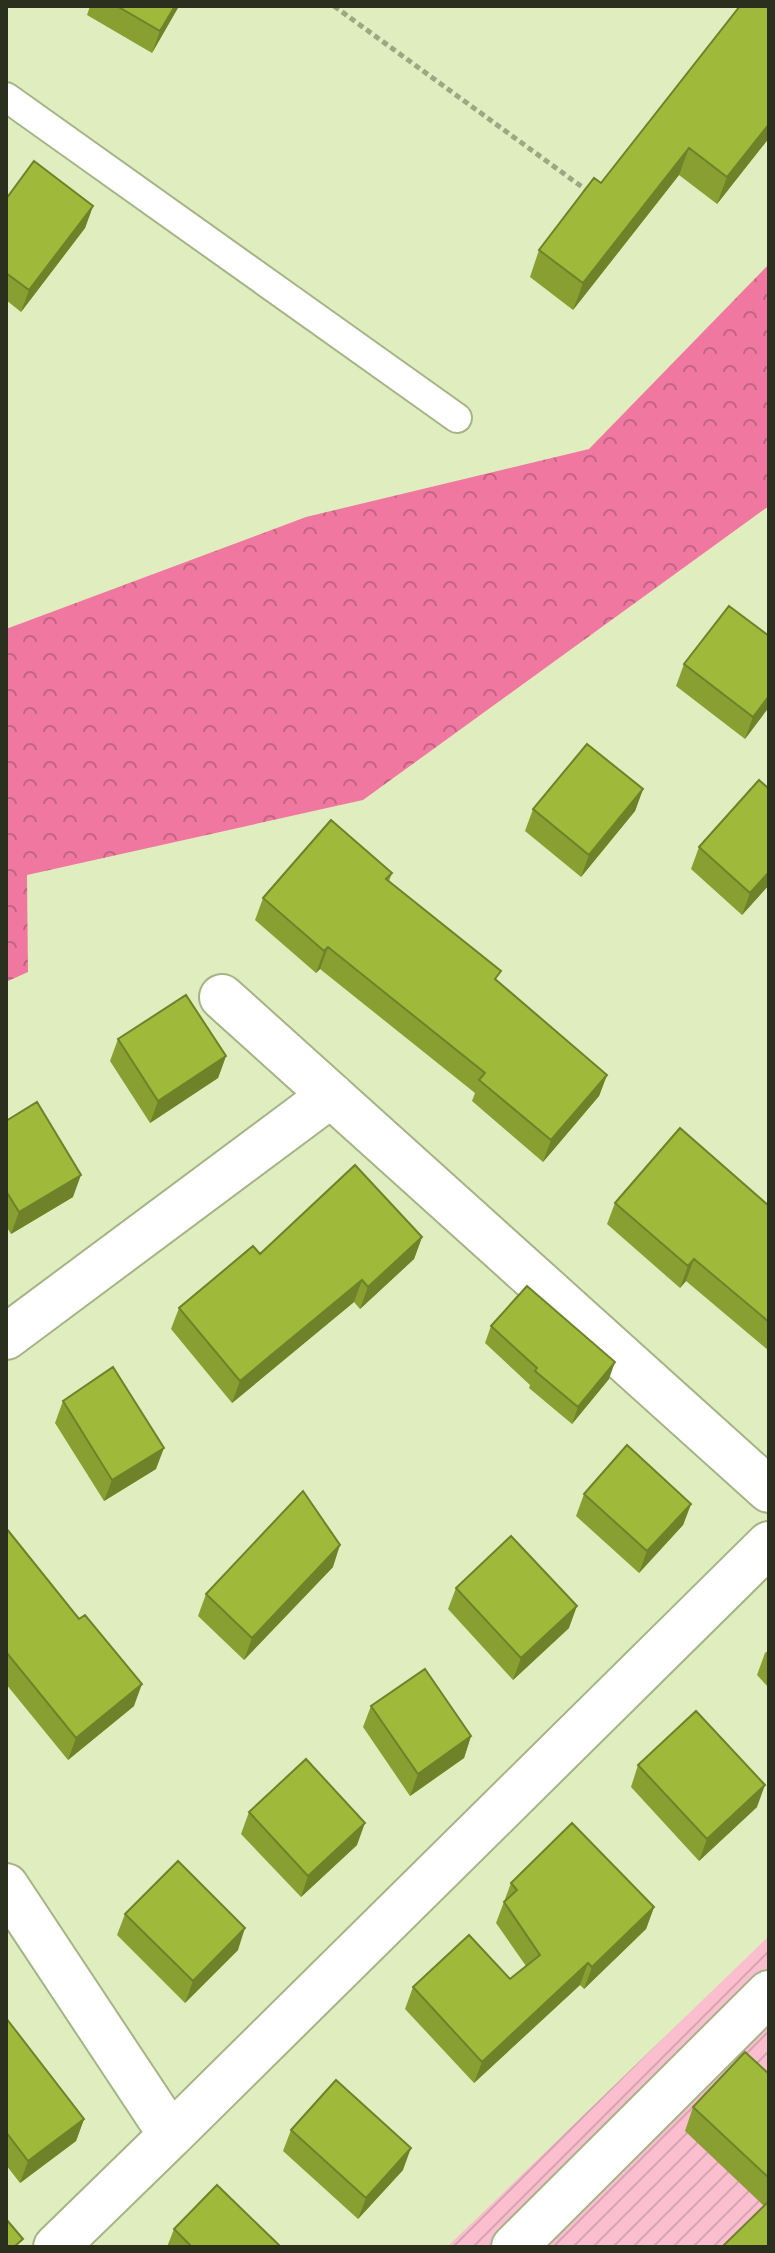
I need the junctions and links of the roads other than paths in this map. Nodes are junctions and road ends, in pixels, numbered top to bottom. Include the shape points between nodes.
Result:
1 (6, 97) edge
2 (457, 418) dead end
3 (222, 997) dead end
4 (331, 1095) junction
5 (6, 1337) edge
6 (769, 1490) edge
7 (769, 1544) edge
8 (6, 1886) edge
9 (769, 1993) edge
10 (171, 2135) junction
11 (56, 2247) edge
12 (514, 2247) edge

1 - 2 lane
3 - 4 street
4 - 5 street
4 - 6 street
7 - 10 street
8 - 10 street
9 - 12 street
10 - 11 street

